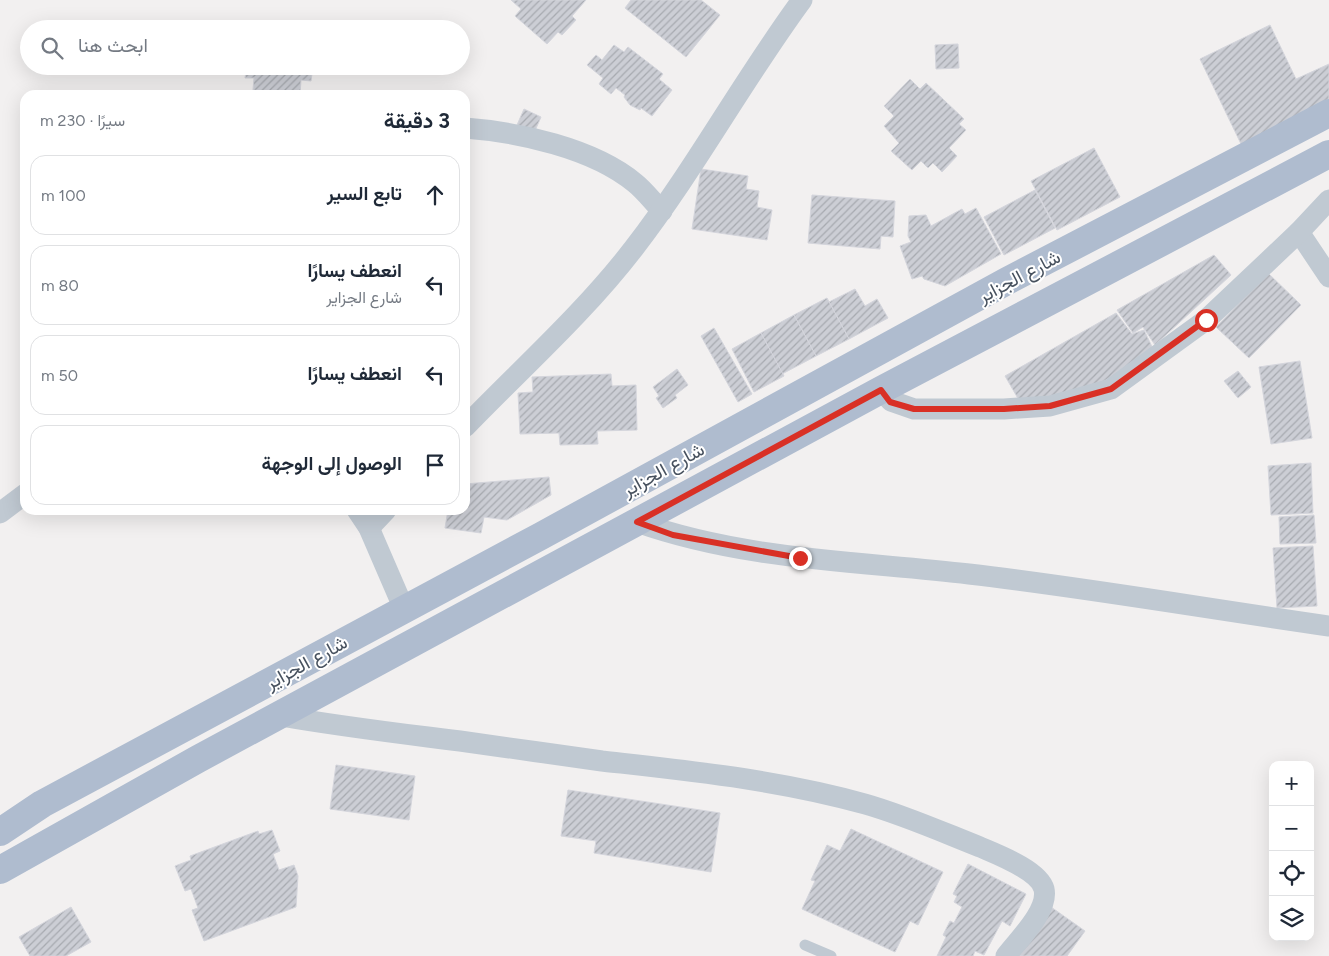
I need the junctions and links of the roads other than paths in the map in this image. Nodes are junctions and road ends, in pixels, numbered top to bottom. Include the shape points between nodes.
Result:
1 (802, 0) edge
2 (1329, 113) edge
3 (470, 128) edge
4 (1329, 154) edge
5 (1329, 200) edge
6 (662, 211) junction
7 (1298, 232) junction
8 (1329, 277) edge
9 (881, 390) junction
10 (470, 422) edge
11 (20, 498) edge
12 (0, 513) edge
13 (360, 515) edge
14 (381, 515) edge
15 (637, 522) junction
16 (369, 528) junction
17 (404, 609) junction
18 (1329, 626) edge
19 (281, 716) junction
20 (0, 832) edge
21 (0, 870) edge
22 (805, 945) dead end
23 (831, 956) edge
24 (1006, 956) edge

1 - 6 street via 764,51
2 - 17 main road, شارع الجزاير via 1007,282
3 - 6 street via 532,137 604,163 635,182
4 - 9 main road, شارع الجزاير
5 - 7 street
6 - 10 street via 588,303
7 - 8 street
7 - 9 street via 1206,320 1111,389 1050,406 1004,409 914,409 890,402
9 - 15 main road, شارع الجزاير
11 - 12 street
13 - 16 street
14 - 16 street
15 - 18 street via 673,535 800,558 969,574
15 - 19 main road, شارع الجزاير
16 - 17 street
17 - 20 main road, شارع الجزاير via 42,804
19 - 21 main road, شارع الجزاير via 157,781
19 - 24 street via 342,727 773,784 867,804 1008,859 1040,882 1044,890 1040,908 1022,938
22 - 23 lane

